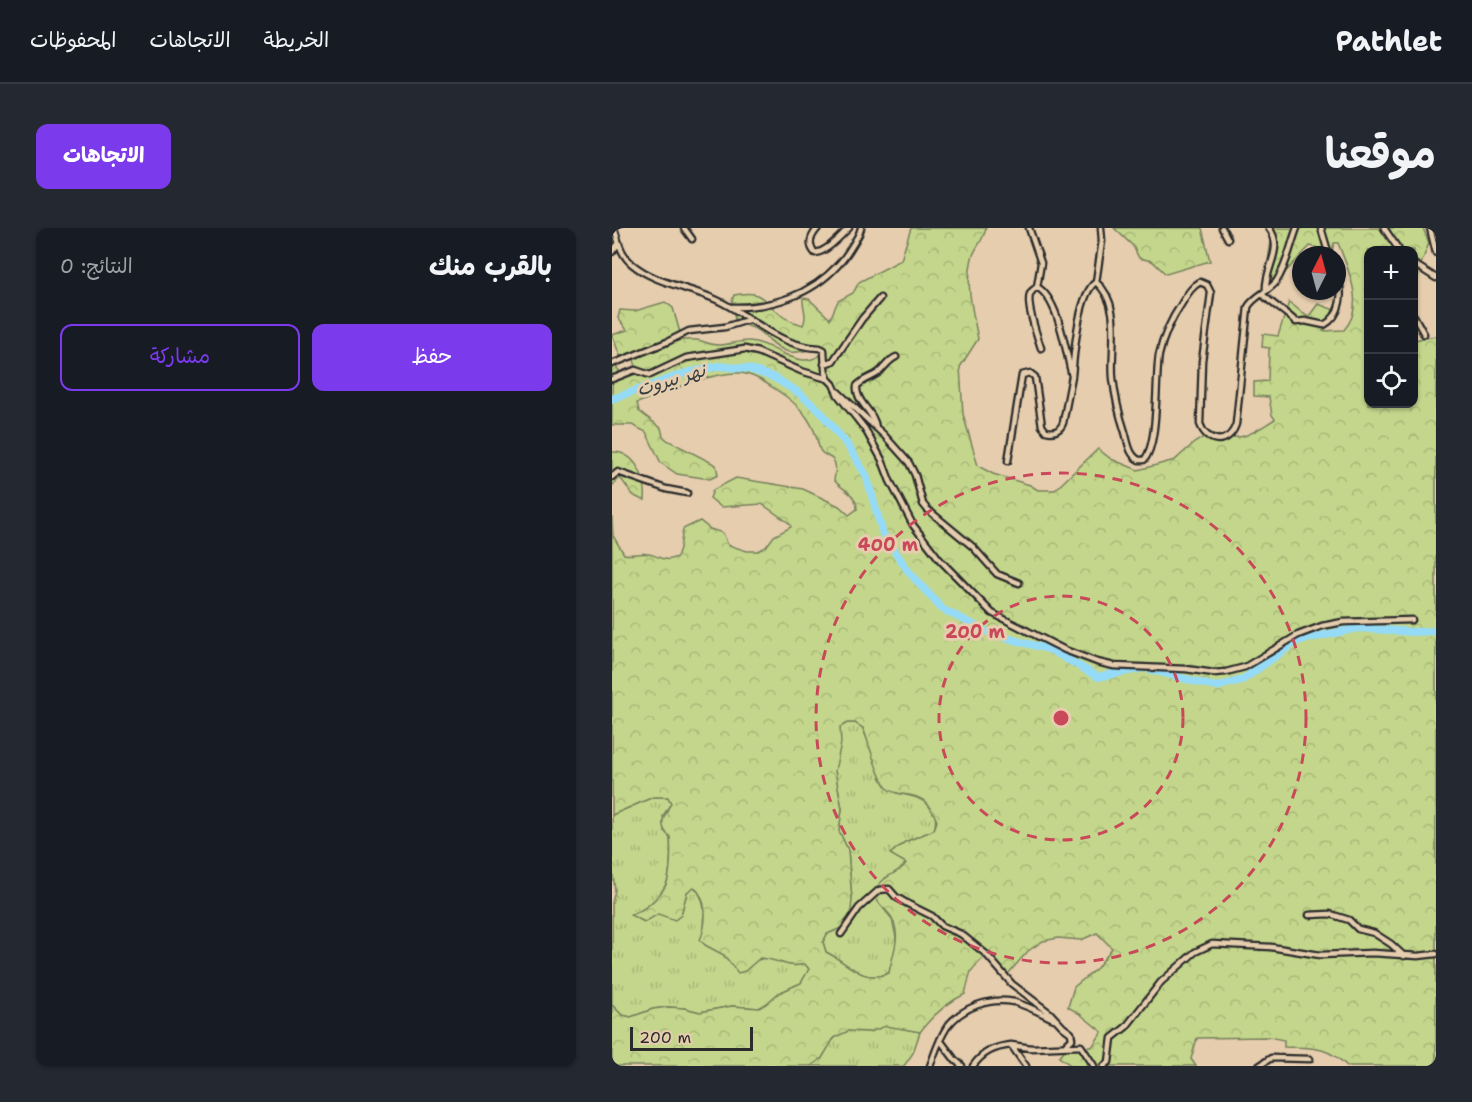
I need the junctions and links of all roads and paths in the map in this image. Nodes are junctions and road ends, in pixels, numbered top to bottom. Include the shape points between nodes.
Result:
1 (614, 228) edge
2 (684, 228) edge
3 (818, 228) edge
4 (849, 228) edge
5 (861, 228) edge
6 (1029, 228) edge
7 (1101, 228) edge
8 (1222, 228) edge
9 (1269, 228) edge
10 (1297, 228) edge
11 (1321, 228) edge
12 (1384, 228) edge
13 (1430, 228) edge
14 (692, 239) dead end
15 (1228, 239) dead end
16 (618, 244) junction
17 (1326, 246) edge
18 (1396, 246) edge
19 (612, 252) edge
20 (1436, 253) edge
21 (1418, 267) edge
22 (1436, 279) edge
23 (1096, 282) junction
24 (1037, 287) junction
25 (1264, 293) junction
26 (880, 298) dead end
27 (1340, 300) edge
28 (731, 307) junction
29 (748, 320) junction
30 (1418, 324) edge
31 (1424, 334) dead end
32 (1041, 348) dead end
33 (896, 357) dead end
34 (612, 364) edge
35 (824, 364) junction
36 (1072, 376) junction
37 (612, 379) edge
38 (828, 379) junction
39 (835, 390) junction
40 (876, 428) junction
41 (1008, 461) dead end
42 (612, 477) edge
43 (687, 493) dead end
44 (1019, 583) dead end
45 (1412, 620) dead end
46 (1309, 915) dead end
47 (841, 934) dead end
48 (1436, 954) edge
49 (1404, 956) junction
50 (1056, 1020) junction
51 (940, 1040) junction
52 (1011, 1045) junction
53 (1065, 1046) junction
54 (1310, 1059) dead end
55 (930, 1066) edge
56 (962, 1066) edge
57 (973, 1066) edge
58 (1026, 1066) edge
59 (1094, 1066) edge
60 (1104, 1066) edge
61 (1259, 1066) edge

1 - 16 street
2 - 14 street
3 - 4 street via 811,239 815,253
5 - 28 street via 838,265 809,288 756,306
6 - 24 street via 1041,263
7 - 23 street
8 - 15 street
9 - 25 street via 1276,248
10 - 25 street via 1281,272
11 - 17 street
12 - 18 street
13 - 20 street
16 - 19 street
16 - 28 street via 631,263 650,276
21 - 22 street
23 - 25 street via 1113,311 1116,405 1129,447 1139,460 1144,460 1149,450 1161,348 1178,308 1192,288 1203,282 1210,288 1200,424 1208,438 1219,440 1232,435 1236,424 1245,315 1252,300
23 - 36 street via 1086,295
24 - 32 street via 1030,295
24 - 36 street via 1052,303
25 - 27 street via 1296,322 1324,325 1333,318
26 - 35 street via 833,361
28 - 29 street
29 - 34 street via 689,331
29 - 35 street via 791,343 820,348 825,354
30 - 31 street
33 - 40 street via 857,386 858,396 875,420
35 - 38 street
36 - 41 street via 1063,423 1051,432 1042,426 1035,377 1030,373 1022,375
37 - 38 street via 635,370 650,375 686,358 745,349
38 - 39 street
39 - 40 street
39 - 45 street via 865,429 913,525 936,556 992,613 1065,650 1114,666 1214,673 1245,667 1298,635 1322,626
40 - 44 street via 912,467 927,509 997,574
42 - 43 street via 618,472
46 - 49 street via 1330,914 1349,920
47 - 50 street via 859,908 879,890 889,889 896,897 971,941 1012,984
48 - 49 street
49 - 60 street via 1320,955 1232,943 1212,944 1195,952 1161,982 1126,1027 1112,1038 1109,1062
50 - 51 street via 1014,1002 984,1002 958,1016
50 - 53 street via 1072,1035
51 - 55 street
51 - 56 street
52 - 53 street
52 - 57 street via 989,1051
52 - 58 street
53 - 59 street via 1081,1046
54 - 61 street via 1270,1058

